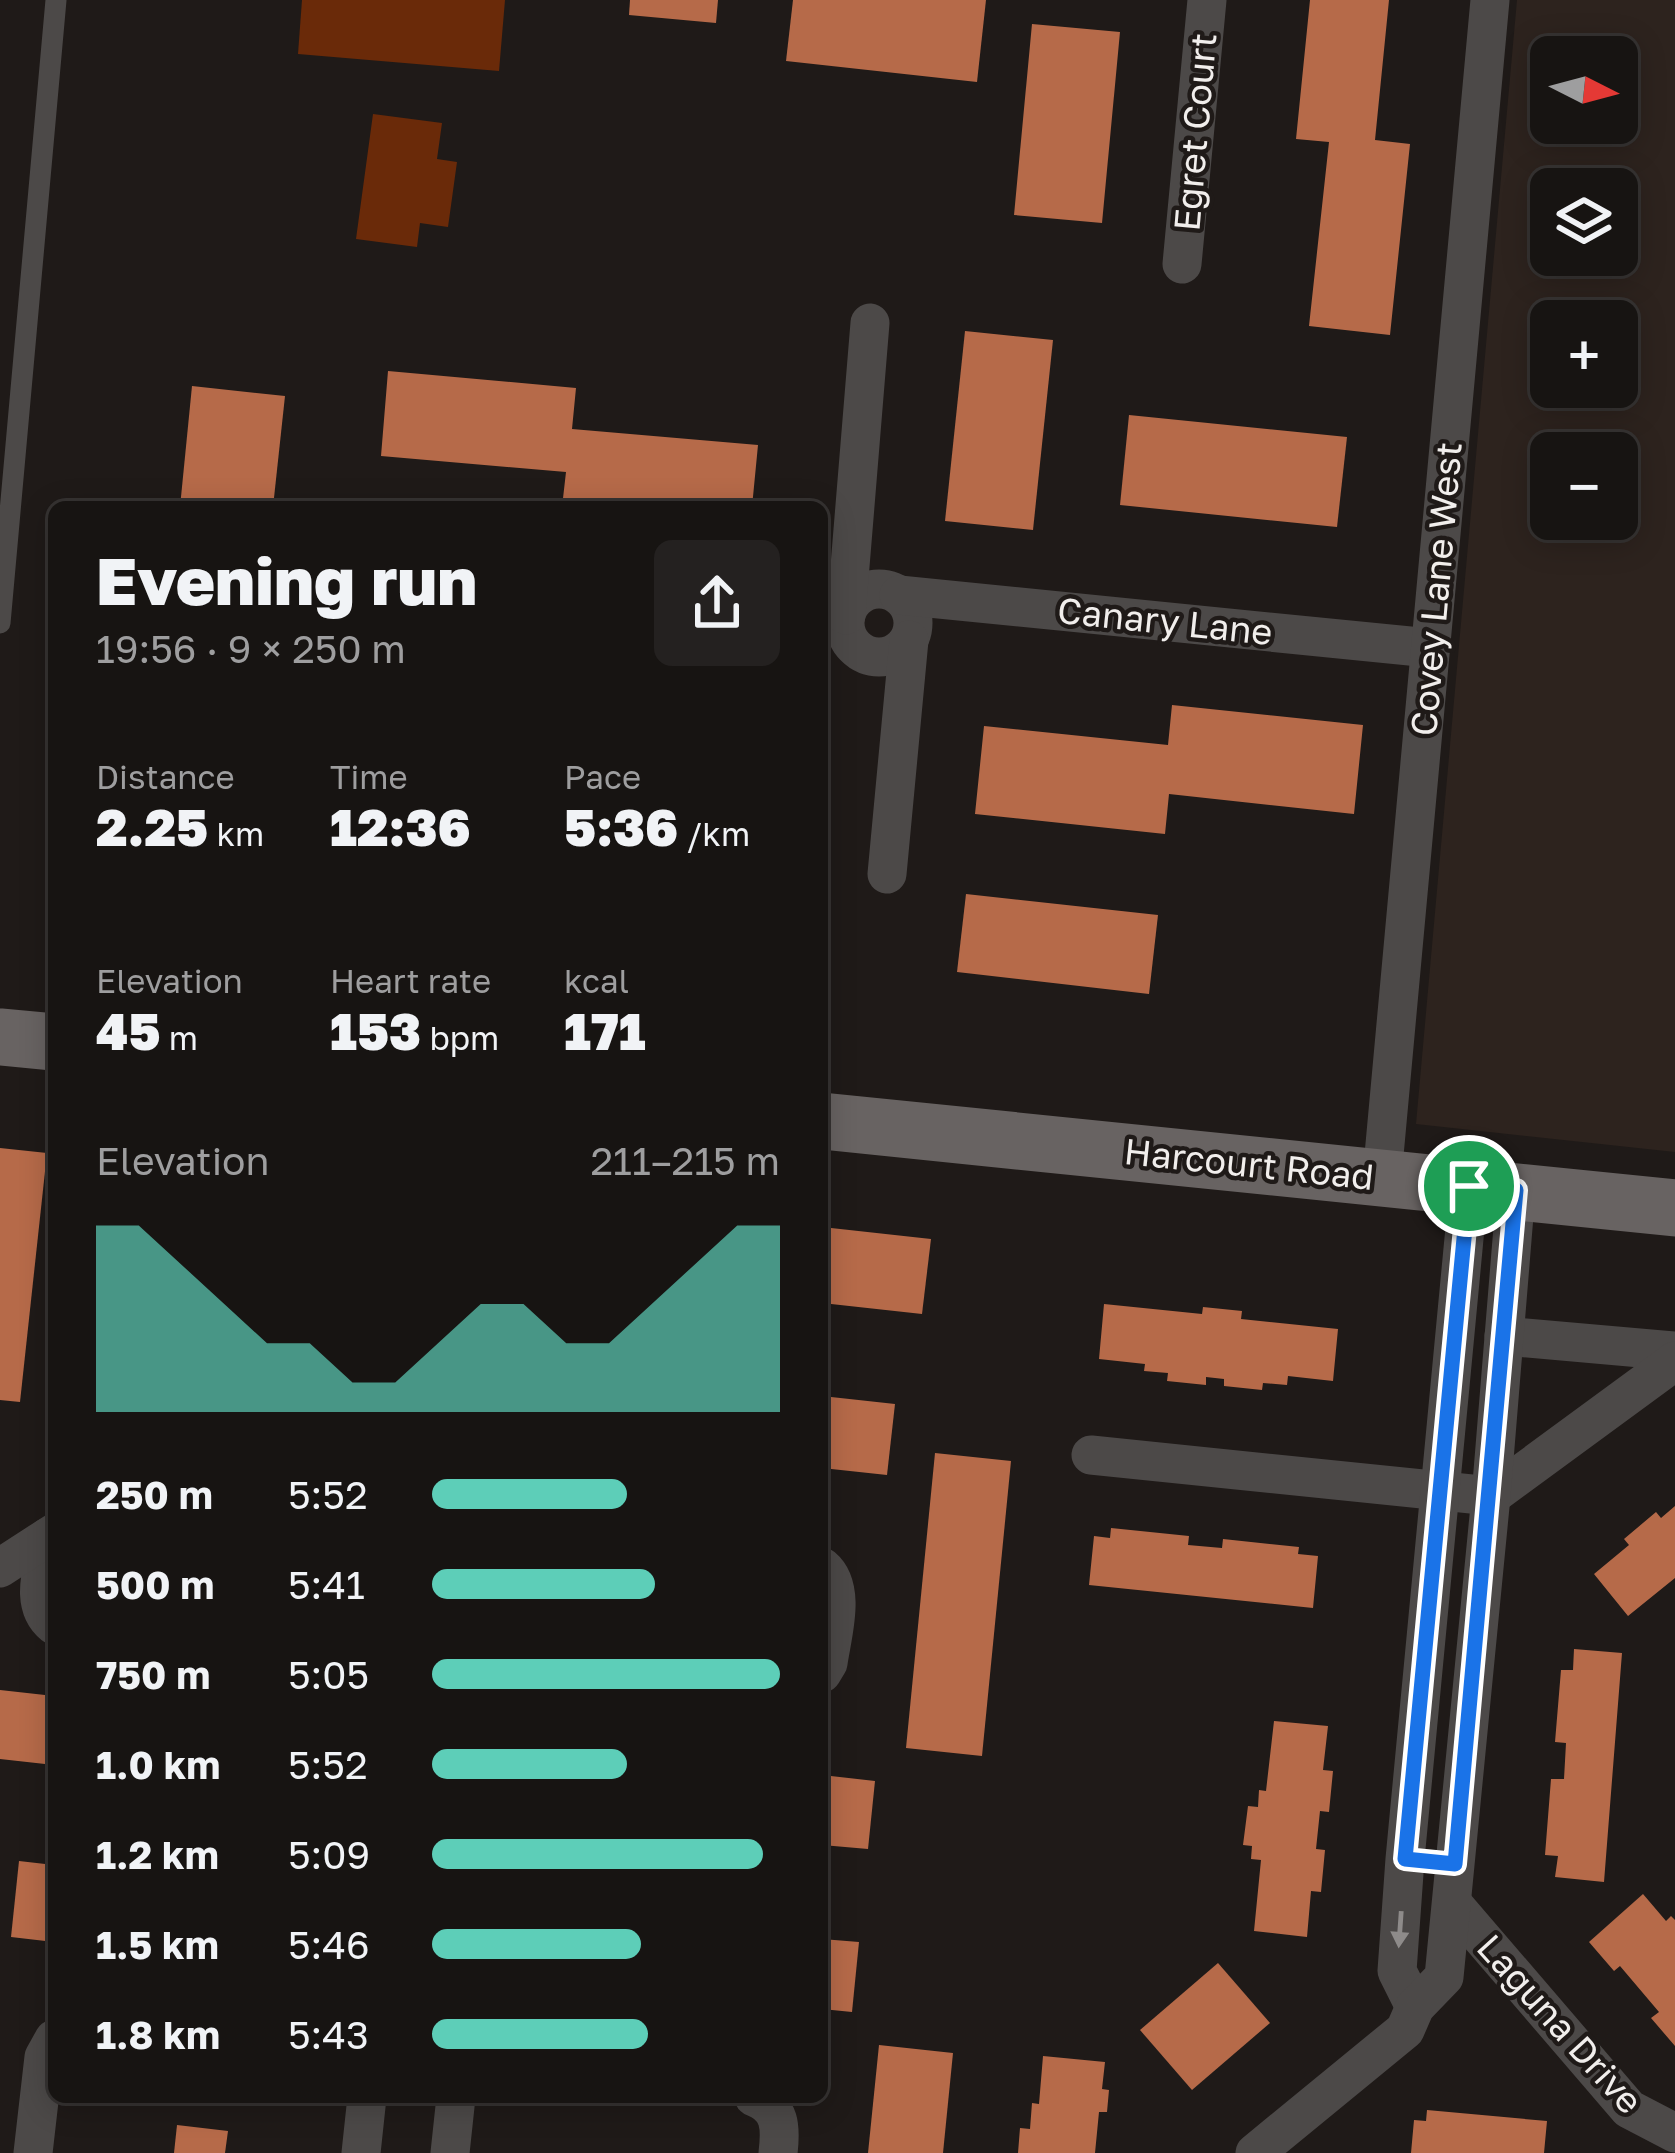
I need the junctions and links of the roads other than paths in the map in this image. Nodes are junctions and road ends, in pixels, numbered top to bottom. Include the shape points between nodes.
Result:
1 (56, 0) edge
2 (1207, 0) edge
3 (1490, 0) edge
4 (1182, 264) dead end
5 (871, 323) dead end
6 (899, 595) junction
7 (845, 615) junction
8 (0, 623) edge
9 (909, 640) junction
10 (1430, 648) junction
11 (841, 650) edge
12 (887, 874) dead end
13 (0, 1036) edge
14 (48, 1041) edge
15 (828, 1122) edge
16 (1382, 1178) junction
17 (1493, 1188) junction
18 (1675, 1208) edge
19 (1504, 1336) junction
20 (1675, 1352) edge
21 (1675, 1361) edge
22 (1091, 1455) dead end
23 (1442, 1491) junction
24 (1491, 1496) junction
25 (48, 1537) edge
26 (48, 1550) edge
27 (0, 1568) edge
28 (828, 1573) edge
29 (48, 1620) edge
30 (828, 1665) edge
31 (1434, 1870) junction
32 (1415, 2007) junction
33 (48, 2050) edge
34 (366, 2103) edge
35 (455, 2103) edge
36 (762, 2103) edge
37 (1675, 2133) edge
38 (33, 2153) edge
39 (361, 2153) edge
40 (450, 2153) edge
41 (778, 2153) edge
42 (1255, 2153) edge

1 - 8 lane
2 - 4 street, Egret Court
3 - 10 street, Covey Lane West
5 - 7 street
6 - 7 street, Canary Lane via 867,591
6 - 9 street via 911,613
6 - 10 street, Canary Lane
7 - 11 street
9 - 11 street via 886,656
9 - 12 street
10 - 16 street, Covey Lane West
13 - 14 street
15 - 16 street, Harcourt Road
16 - 17 street, Harcourt Road
17 - 18 street, Harcourt Road
17 - 19 street
17 - 23 street
19 - 20 street
19 - 24 street
21 - 24 street
22 - 23 street
23 - 24 street
23 - 31 street
24 - 31 street
25 - 27 street
26 - 29 street via 39,1597
28 - 30 street via 837,1592
31 -> 32 street via 1397,1971
31 - 32 street via 1444,1977
31 - 37 street, Laguna Drive via 1629,2109
32 - 42 street via 1405,2030
33 - 38 street
34 - 39 street
35 - 40 street
36 - 41 street via 777,2114

